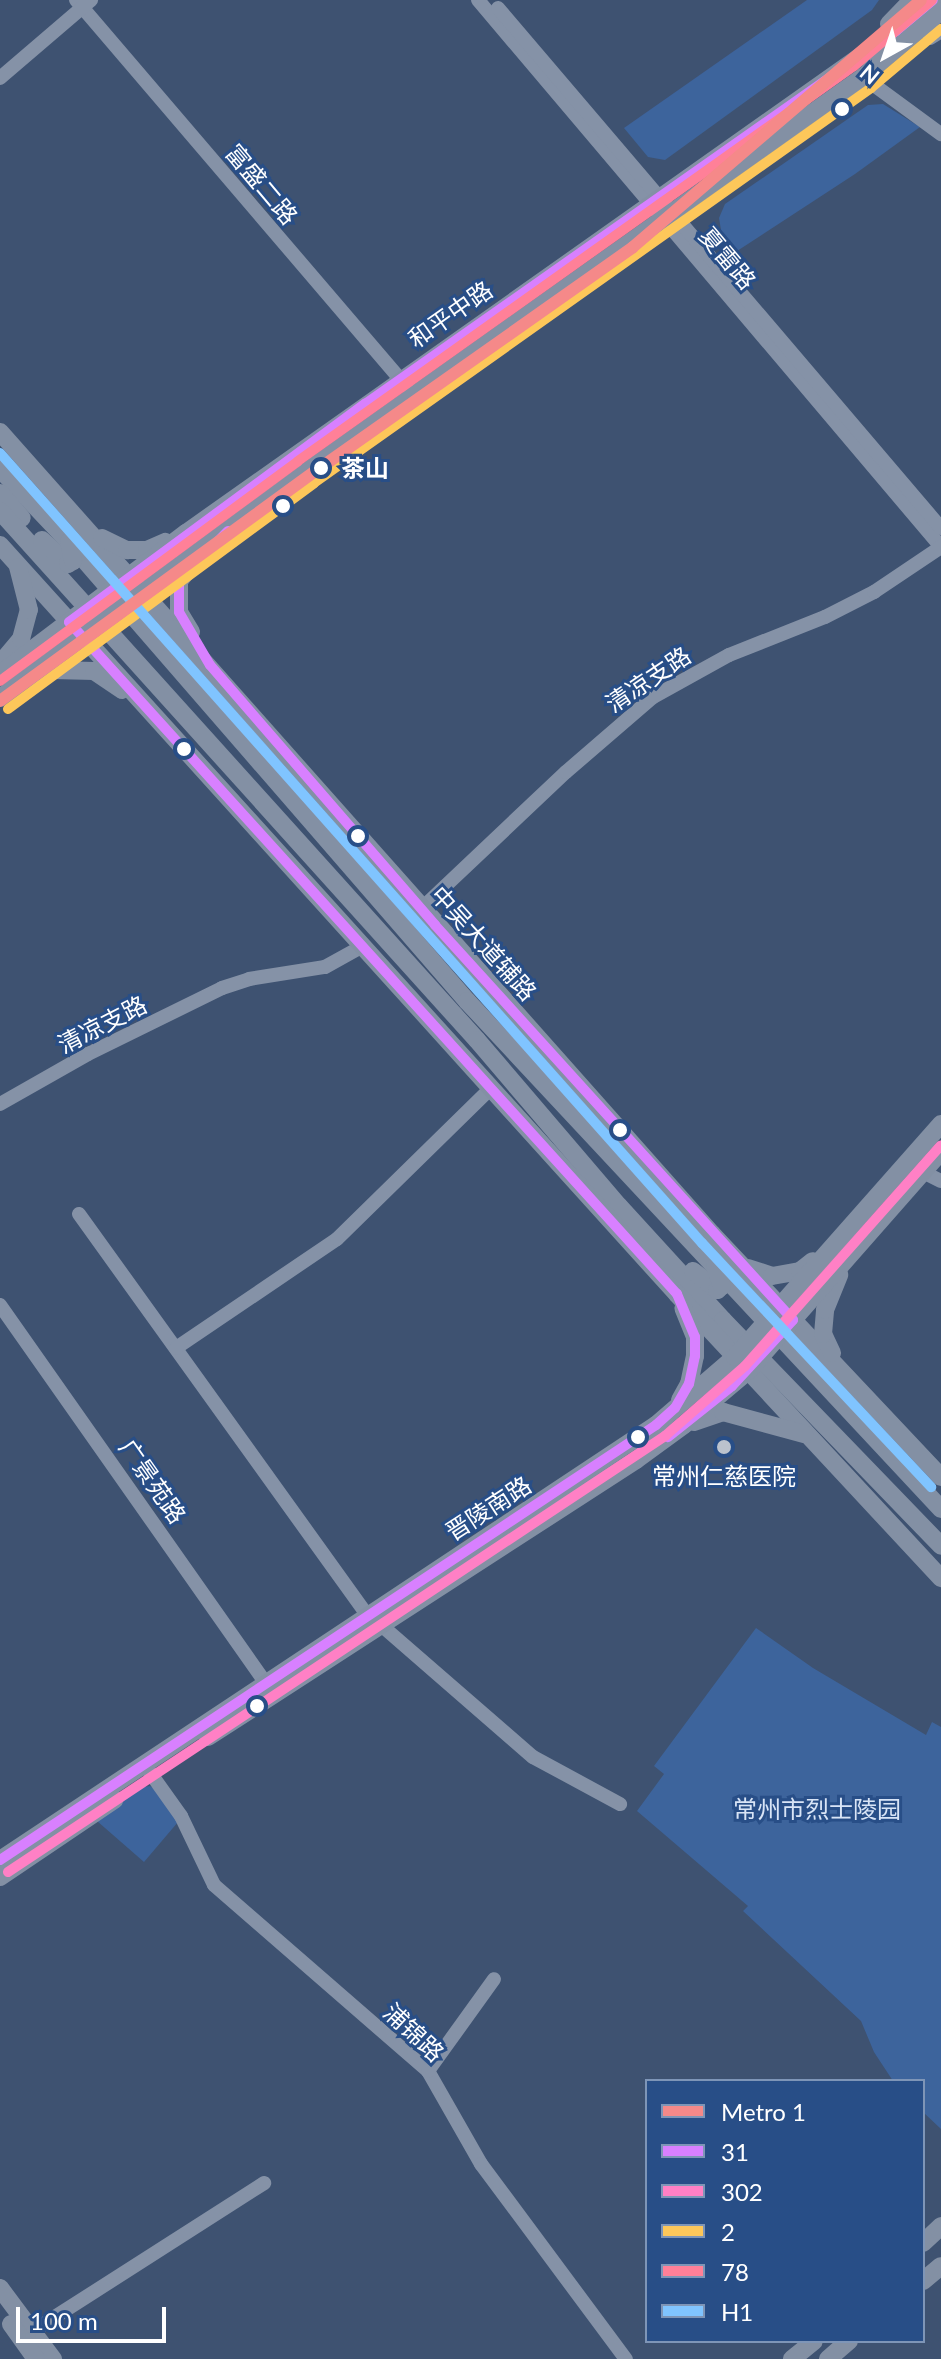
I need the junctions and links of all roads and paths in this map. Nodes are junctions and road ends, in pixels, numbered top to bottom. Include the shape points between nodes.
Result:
1 (478, 0) edge
2 (491, 0) edge
3 (912, 0) edge
4 (933, 0) edge
5 (83, 2) edge
6 (941, 11) edge
7 (937, 32) edge
8 (832, 75) junction
9 (863, 77) junction
10 (0, 78) edge
11 (941, 134) edge
12 (662, 205) junction
13 (400, 380) junction
14 (414, 395) junction
15 (0, 432) edge
16 (0, 469) edge
17 (0, 493) edge
18 (37, 509) junction
19 (0, 511) edge
20 (80, 518) junction
21 (941, 528) edge
22 (228, 531) junction
23 (186, 533) junction
24 (69, 542) junction
25 (0, 545) edge
26 (105, 547) junction
27 (941, 547) edge
28 (17, 564) junction
29 (130, 575) junction
30 (111, 590) junction
31 (144, 591) junction
32 (124, 605) junction
33 (93, 616) junction
34 (76, 629) junction
35 (0, 664) edge
36 (210, 665) junction
37 (157, 687) junction
38 (3, 688) edge
39 (145, 705) junction
40 (259, 722) junction
41 (218, 755) junction
42 (285, 789) junction
43 (254, 794) junction
44 (308, 816) junction
45 (348, 861) junction
46 (421, 909) junction
47 (382, 936) junction
48 (363, 946) junction
49 (418, 976) junction
50 (467, 1001) junction
51 (499, 1033) junction
52 (477, 1072) junction
53 (580, 1087) junction
54 (491, 1088) junction
55 (0, 1104) edge
56 (941, 1124) edge
57 (941, 1151) edge
58 (570, 1162) junction
59 (923, 1172) junction
60 (941, 1181) edge
61 (690, 1210) junction
62 (79, 1214) dead end
63 (840, 1252) junction
64 (715, 1266) junction
65 (743, 1267) junction
66 (736, 1289) junction
67 (677, 1294) junction
68 (0, 1305) edge
69 (780, 1306) junction
70 (793, 1320) junction
71 (766, 1322) junction
72 (779, 1336) junction
73 (176, 1348) junction
74 (740, 1350) junction
75 (754, 1364) junction
76 (841, 1369) junction
77 (792, 1390) junction
78 (675, 1408) junction
79 (684, 1425) junction
80 (866, 1430) junction
81 (809, 1436) junction
82 (941, 1477) edge
83 (941, 1490) edge
84 (891, 1493) junction
85 (941, 1509) edge
86 (941, 1516) edge
87 (941, 1546) edge
88 (941, 1578) edge
89 (375, 1621) junction
90 (266, 1684) junction
91 (148, 1769) junction
92 (620, 1804) dead end
93 (0, 1860) edge
94 (0, 1877) edge
95 (494, 1979) dead end
96 (428, 2071) junction
97 (264, 2183) dead end
98 (941, 2226) edge
99 (925, 2241) edge
100 (941, 2266) edge
101 (925, 2279) edge
102 (0, 2288) edge
103 (0, 2309) edge
104 (27, 2335) junction
105 (812, 2343) edge
106 (847, 2343) edge
107 (36, 2359) edge
108 (53, 2359) edge
109 (626, 2359) edge
110 (792, 2359) edge
111 (828, 2359) edge

1 - 12 street, 夏雷路
2 - 12 street, 夏雷路
3 - 8 main road
4 - 8 main road, 和平中路
5 - 10 street
5 - 13 street, 富盛二路
6 - 9 main road, 和平中路
7 - 9 main road
8 - 12 main road, 和平中路
9 - 11 street
9 - 12 main road, 和平中路
12 - 13 main road, 和平中路
12 - 14 main road, 和平中路
12 - 21 street, 夏雷路
12 - 27 street, 夏雷路
13 - 14 street, 富盛二路
13 - 23 main road, 和平中路
14 - 22 main road, 和平中路
15 - 20 main road, 中吴大道辅路
16 - 18 main road
17 - 24 main road via 68,564 73,561
18 - 24 main road
18 - 26 main road
19 - 33 main road
20 - 23 main road via 106,541 127,550 147,550
20 - 26 main road, 中吴大道辅路
22 - 31 main road, 和平中路
22 - 36 main road via 179,581 179,612
23 - 29 main road, 和平中路
24 - 30 main road
25 - 28 main road
26 - 29 main road, 中吴大道辅路
27 - 46 street, 清凉支路 via 874,592 729,655 653,697
28 - 34 main road
28 - 35 main road via 29,610 21,639
29 - 30 main road, 和平中路
29 - 31 main road, 中吴大道辅路
30 - 32 main road
30 - 33 main road, 和平中路
31 - 32 main road, 和平中路
31 - 36 main road, 中吴大道辅路
32 - 33 main road, 和平中路
32 - 42 main road
33 - 34 main road, 和平中路
33 - 37 main road
34 - 38 main road, 和平中路
34 - 39 main road
36 - 40 main road, 中吴大道辅路
37 - 41 main road
37 - 44 main road via 151,667 156,663 225,739
38 - 39 main road via 53,670 94,671
39 - 43 main road via 168,716 207,759
39 - 48 main road
40 - 42 main road
40 - 46 main road, 中吴大道辅路
41 - 43 main road
41 - 45 main road via 275,806 338,875 350,880 354,876
42 - 44 main road
43 - 47 main road
44 - 45 main road
45 - 50 main road
46 - 53 main road, 中吴大道辅路
47 - 49 main road
47 - 51 main road via 383,921 456,1000
48 - 52 main road
48 - 55 street, 清凉支路 via 325,967 222,988
49 - 52 main road
49 - 58 main road
50 - 51 main road
50 - 53 main road via 499,1018 541,1061
51 - 64 main road
52 - 54 main road
53 - 61 main road, 中吴大道辅路
54 - 58 main road
54 - 73 street via 337,1239
56 - 63 main road, 晋陵南路
57 - 59 main road, 晋陵南路
58 - 64 main road via 625,1195 703,1282 717,1290 722,1286
58 - 67 main road
58 - 74 main road via 619,1206
59 - 60 street
59 - 63 main road, 晋陵南路
61 - 65 main road, 中吴大道辅路
61 - 66 main road
62 - 73 street
63 - 65 main road via 800,1271 772,1276
63 - 69 main road, 晋陵南路
63 - 70 main road, 晋陵南路
63 - 76 main road via 823,1334
64 - 66 main road
65 - 69 main road, 中吴大道辅路
66 - 71 main road
67 - 74 main road
67 - 78 main road via 695,1337 695,1356 689,1384
68 - 90 street, 广景苑路
69 - 70 main road, 中吴大道辅路
69 - 71 main road, 晋陵南路
70 - 72 main road, 晋陵南路
70 - 76 main road, 中吴大道辅路
71 - 72 main road
71 - 74 main road, 晋陵南路
72 - 75 main road, 晋陵南路
72 - 80 main road
73 - 89 street
74 - 75 main road
74 - 78 main road, 晋陵南路
75 - 77 main road
75 - 79 main road, 晋陵南路
75 - 81 main road
76 - 82 main road, 中吴大道辅路
77 - 84 main road
77 - 86 main road via 793,1377 900,1486
78 - 89 main road, 晋陵南路
79 - 81 main road via 723,1412
79 - 89 main road, 晋陵南路
80 - 83 main road via 882,1437 920,1478
80 - 85 main road
81 - 84 main road via 862,1480
81 - 88 main road
84 - 87 main road
89 - 90 main road, 晋陵南路
89 - 91 main road, 晋陵南路
89 - 92 street via 533,1757
90 - 91 main road, 晋陵南路
91 - 93 main road, 晋陵南路
91 - 94 main road, 晋陵南路
91 - 96 street, 浦锦路 via 181,1816 214,1885
95 - 96 street
96 - 109 street, 浦锦路 via 481,2164
97 - 104 street
98 - 99 main road
100 - 101 main road
102 - 104 main road
103 - 104 main road
104 - 107 main road
104 - 108 main road
105 - 110 main road
106 - 111 main road

